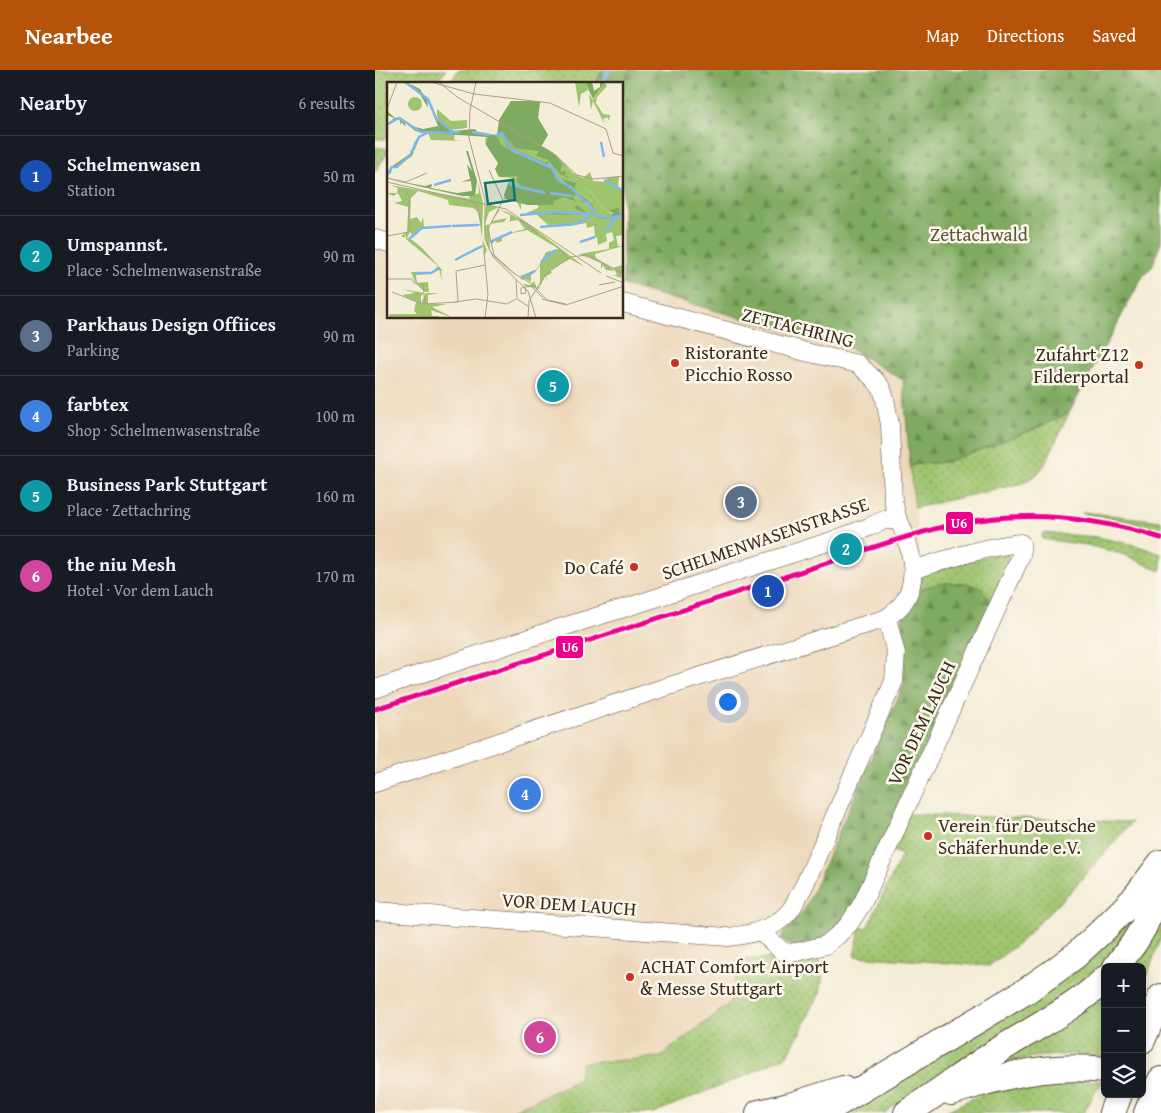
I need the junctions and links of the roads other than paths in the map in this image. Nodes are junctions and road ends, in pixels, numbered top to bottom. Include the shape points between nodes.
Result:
1 (624, 304) edge
2 (898, 522) junction
3 (913, 570) junction
4 (887, 618) junction
5 (375, 689) edge
6 (375, 783) edge
7 (1161, 863) edge
8 (1161, 889) edge
9 (375, 911) edge
10 (760, 931) junction
11 (1119, 963) edge
12 (1101, 983) edge
13 (1161, 997) edge
14 (1146, 1031) edge
15 (1101, 1070) edge
16 (1146, 1081) edge
17 (873, 1082) junction
18 (1155, 1093) edge
19 (931, 1098) junction
20 (759, 1113) edge
21 (822, 1113) edge
22 (907, 1113) edge

1 - 2 street, ZETTACHRING via 857,364 876,381 885,399 890,425 893,500
2 - 3 street, SCHELMENWASENSTRASSE via 911,554
2 - 5 street, SCHELMENWASENSTRASSE via 884,520 822,544
3 - 4 street, SCHELMENWASENSTRASSE via 905,598
3 - 10 street, VOR DEM LAUCH via 990,548 1021,543 1021,556 862,904 849,924 826,945 789,953 782,951
4 - 6 street, SCHELMENWASENSTRASSE
4 - 10 street, VOR DEM LAUCH via 896,654 894,681 804,886 789,912 777,924
7 - 17 highway via 1127,906 1056,970
8 - 11 highway via 1143,928
9 - 10 street, VOR DEM LAUCH via 728,936
12 - 19 highway
13 - 14 highway
15 - 19 highway via 1041,1070
16 - 18 highway
17 - 20 highway
17 - 21 highway
19 - 22 highway

